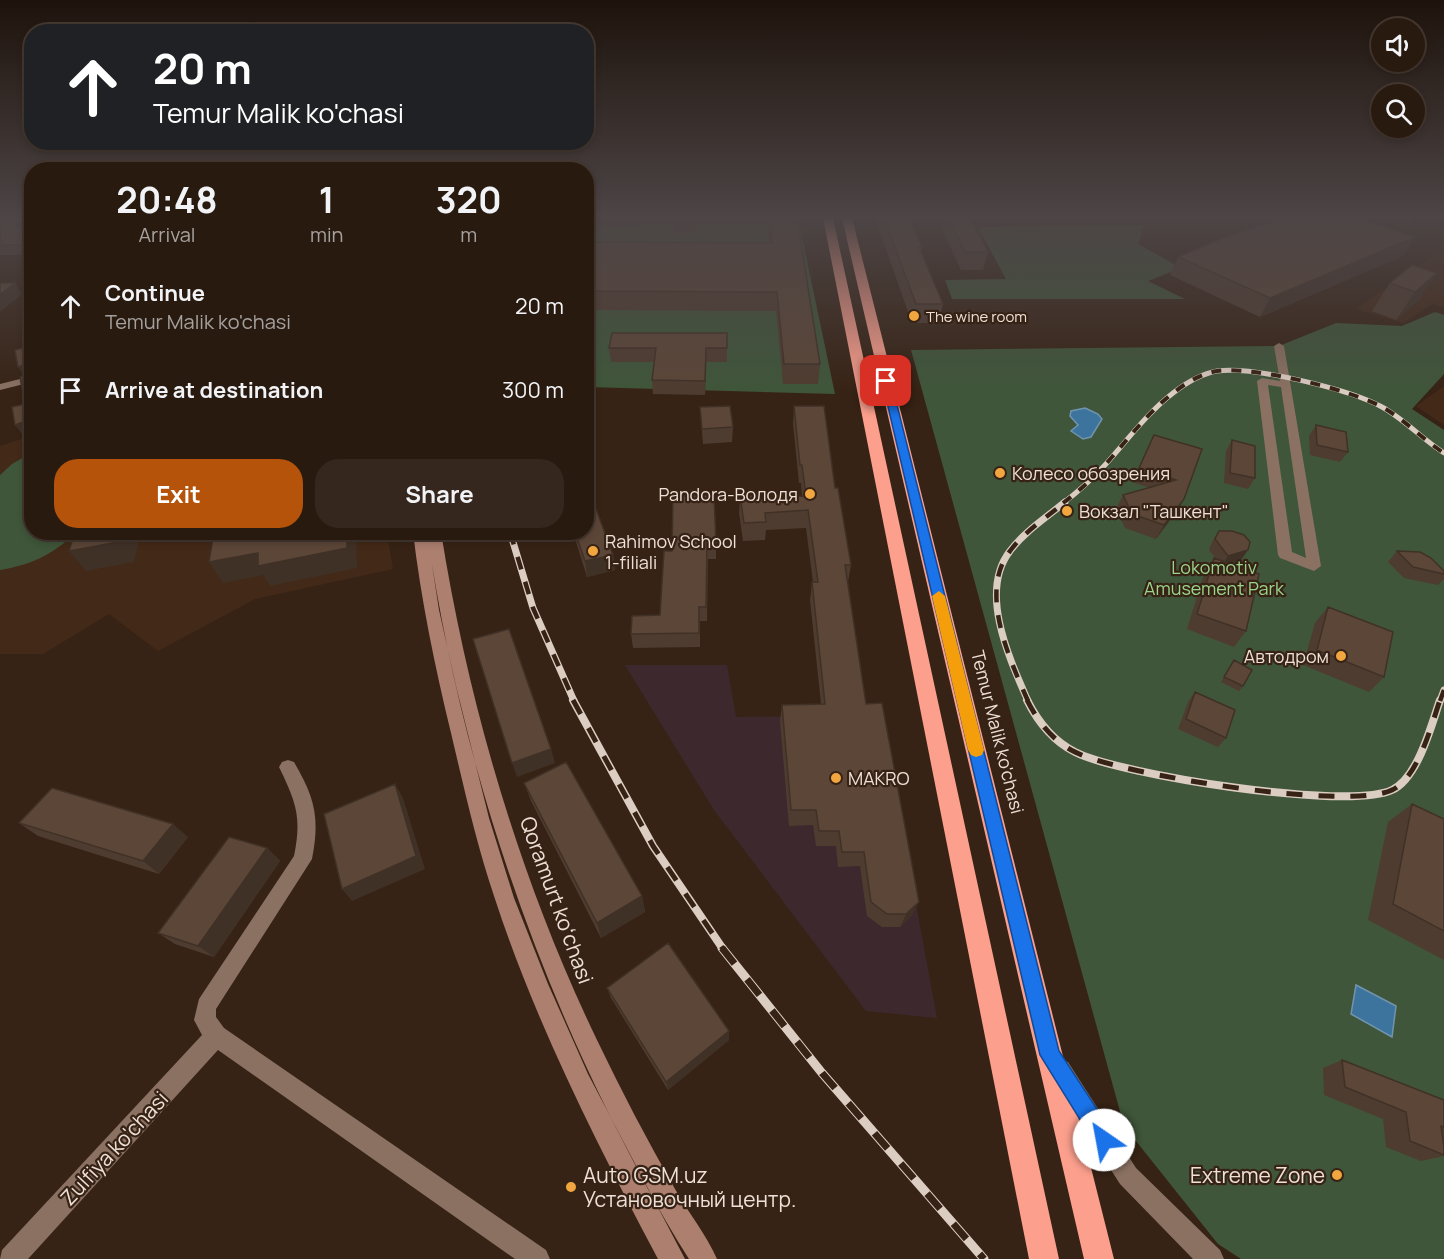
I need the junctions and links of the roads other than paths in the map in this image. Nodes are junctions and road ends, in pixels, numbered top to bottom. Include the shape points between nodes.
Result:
1 (840, 277) edge
2 (862, 277) edge
3 (845, 299) junction
4 (867, 300) junction
5 (1279, 346) dead end
6 (24, 380) edge
7 (1286, 380) junction
8 (0, 387) edge
9 (421, 540) edge
10 (435, 540) edge
11 (288, 767) dead end
12 (216, 1036) junction
13 (1050, 1055) junction
14 (693, 1254) edge
15 (11, 1259) edge
16 (537, 1259) edge
17 (672, 1259) edge
18 (1044, 1259) edge
19 (1099, 1259) edge
20 (1211, 1259) edge

1 - 3 highway
2 - 4 highway, Temur Malik ko'chasi
3 - 4 highway
3 - 18 highway
4 - 13 highway, Temur Malik ko'chasi
5 - 7 street
6 - 8 street
7 - 7 street via 1262,381 1286,555 1314,566
9 - 17 main road via 445,679 504,897 558,1032
10 - 14 main road, Qoramurt koʻchasi via 467,694 524,889 573,1012
11 - 12 street via 303,792 308,810 303,859 206,1006 206,1020
12 - 15 street, Zulfiya ko'chasi
12 - 16 street
13 - 19 highway, Temur Malik ko'chasi
13 - 20 street via 1128,1176

